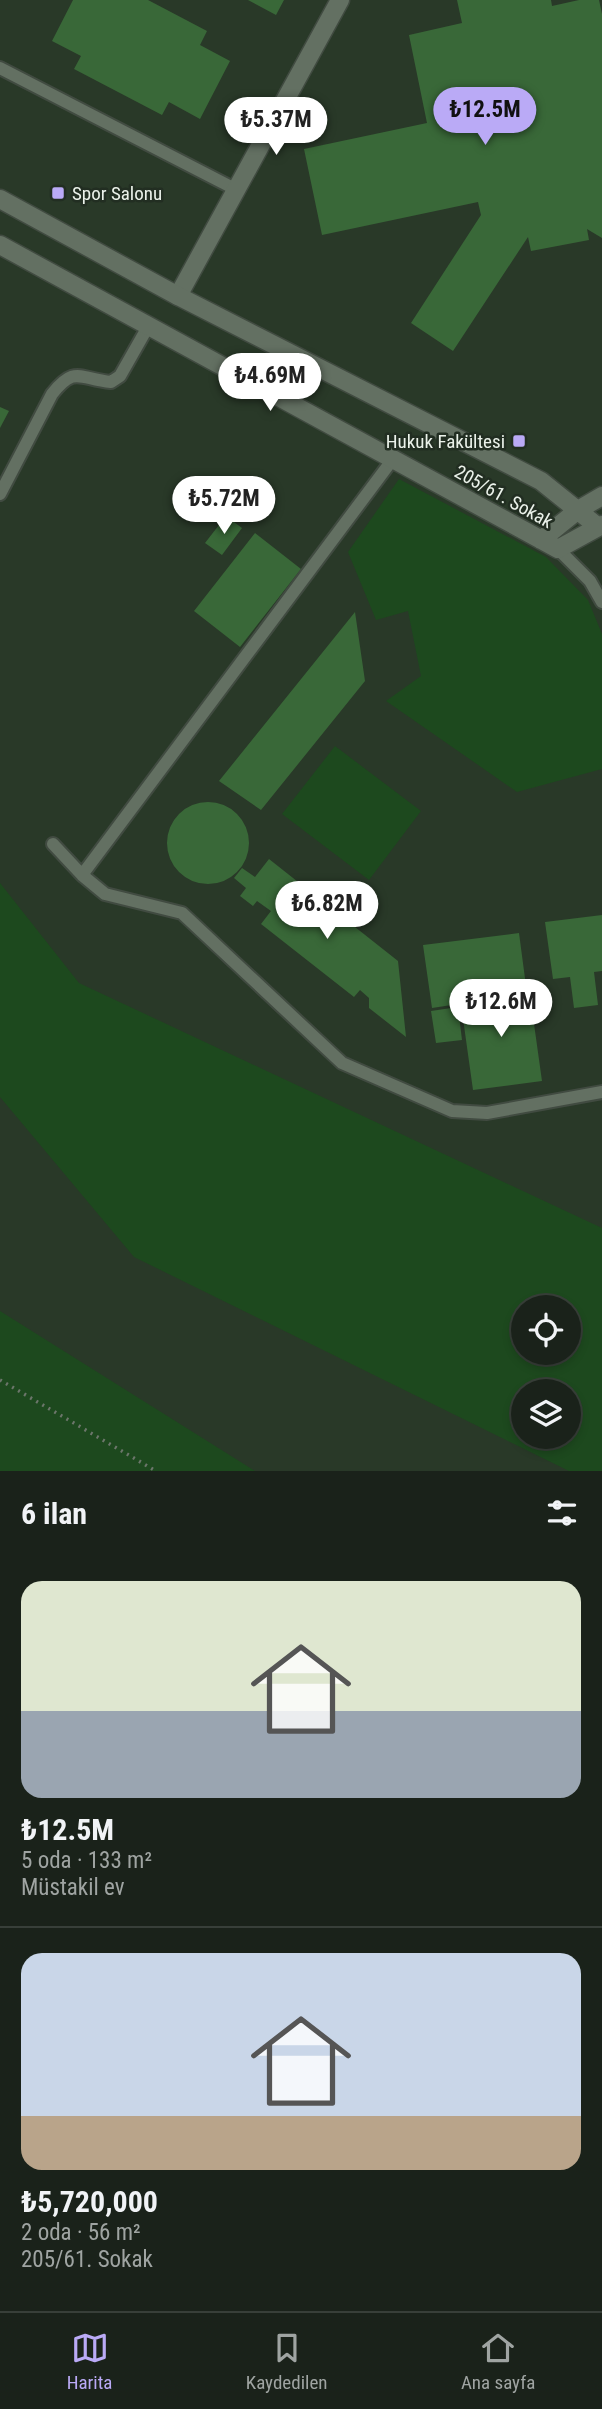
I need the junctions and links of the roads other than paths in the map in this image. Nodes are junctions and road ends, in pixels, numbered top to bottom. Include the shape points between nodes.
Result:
1 (340, 0) edge
2 (0, 68) edge
3 (237, 190) junction
4 (0, 200) edge
5 (0, 245) edge
6 (178, 296) junction
7 (149, 325) junction
8 (393, 459) junction
9 (0, 494) edge
10 (602, 496) edge
11 (578, 510) junction
12 (600, 528) edge
13 (541, 540) junction
14 (558, 549) junction
15 (602, 602) edge
16 (53, 844) dead end
17 (82, 875) junction
18 (602, 1092) edge

1 - 3 main road
2 - 3 lane
3 - 6 main road
4 - 6 main road, 205/61. Sokak
5 - 7 main road, 205/61. Sokak
6 - 11 main road, 205/61. Sokak via 541,481
7 - 8 main road, 205/61. Sokak
7 - 9 lane via 120,376 111,382 70,375 64,379
8 - 13 main road, 205/61. Sokak
8 - 17 lane
10 - 11 main road
11 - 12 main road, 205/61. Sokak
11 - 13 main road
12 - 14 main road
13 - 14 main road, 205/61. Sokak
14 - 15 lane, 205/61. Sokak via 590,581
16 - 17 lane
17 - 18 lane via 105,894 182,913 342,1063 452,1111 487,1113

